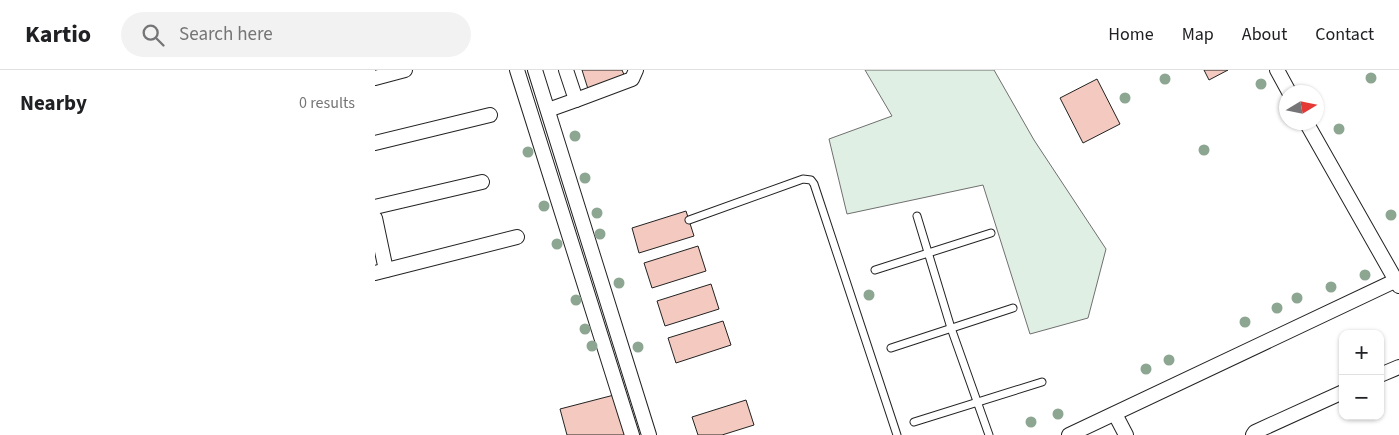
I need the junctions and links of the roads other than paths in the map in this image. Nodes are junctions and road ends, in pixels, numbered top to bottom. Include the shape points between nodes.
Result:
1 (405, 70) edge
2 (517, 70) edge
3 (535, 70) edge
4 (567, 70) edge
5 (636, 70) edge
6 (1277, 70) edge
7 (375, 78) edge
8 (1285, 85) edge
9 (576, 100) junction
10 (548, 110) junction
11 (490, 116) dead end
12 (1311, 130) edge
13 (375, 142) edge
14 (481, 182) dead end
15 (375, 206) edge
16 (917, 216) dead end
17 (375, 218) edge
18 (689, 220) dead end
19 (991, 233) dead end
20 (517, 237) dead end
21 (928, 253) junction
22 (875, 270) dead end
23 (380, 272) edge
24 (1398, 282) edge
25 (1013, 308) dead end
26 (951, 328) junction
27 (891, 348) dead end
28 (1399, 367) edge
29 (1384, 373) edge
30 (1042, 382) dead end
31 (1339, 394) edge
32 (978, 403) junction
33 (1115, 414) junction
34 (914, 422) dead end
35 (632, 435) edge
36 (649, 435) edge
37 (897, 435) edge
38 (989, 435) edge
39 (1069, 435) edge
40 (1126, 435) edge
41 (1253, 435) edge

1 - 7 street
2 - 35 street
3 - 10 street
4 - 9 street
5 - 9 street via 632,79
6 - 8 street
9 - 10 street
10 - 36 street
11 - 13 street
12 - 24 street
14 - 15 street
16 - 21 lane
17 - 23 street
18 - 37 lane via 803,179 811,180
19 - 21 lane
20 - 23 street
21 - 22 lane
21 - 26 lane
24 - 33 street
25 - 26 lane
26 - 27 lane
26 - 32 lane
28 - 29 street
30 - 32 lane
31 - 41 street
32 - 34 lane
32 - 38 lane
33 - 39 street
33 - 40 street

